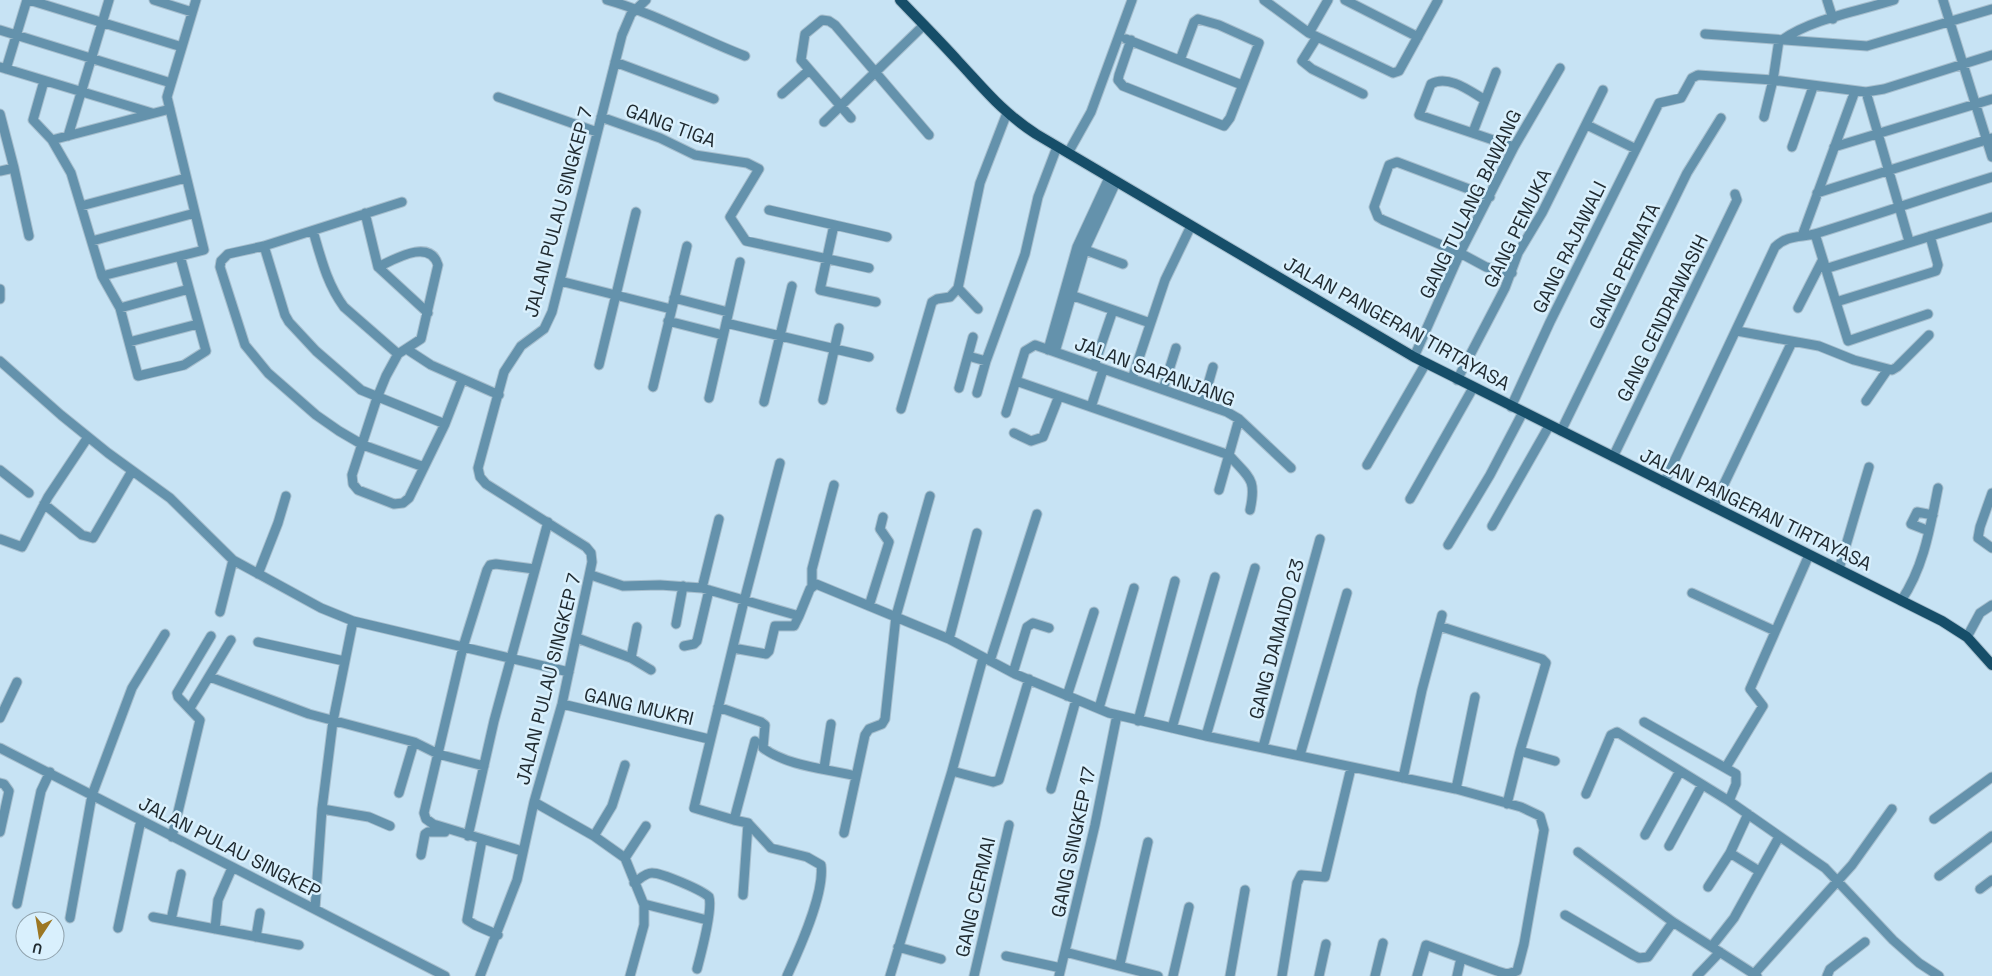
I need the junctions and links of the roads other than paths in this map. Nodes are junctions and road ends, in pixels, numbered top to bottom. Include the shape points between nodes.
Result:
1 (28, 0) edge
2 (109, 0) edge
3 (154, 0) edge
4 (196, 0) edge
5 (606, 0) edge
6 (646, 0) edge
7 (900, 0) edge
8 (1132, 0) edge
9 (1264, 0) edge
10 (1328, 0) edge
11 (1345, 0) edge
12 (1438, 0) edge
13 (1826, 0) edge
14 (1894, 0) edge
15 (1944, 0) edge
16 (1866, 4) edge
17 (637, 9) junction
18 (1992, 9) edge
19 (192, 12) junction
20 (1833, 19) junction
21 (1950, 22) junction
22 (102, 23) junction
23 (924, 25) junction
24 (0, 30) edge
25 (1705, 34) dead end
26 (16, 35) junction
27 (1313, 35) junction
28 (1118, 36) junction
29 (1418, 37) junction
30 (1131, 40) junction
31 (1780, 40) junction
32 (182, 47) junction
33 (1992, 55) edge
34 (745, 56) dead end
35 (92, 58) junction
36 (1180, 60) junction
37 (615, 62) junction
38 (1962, 64) junction
39 (3, 68) edge
40 (1560, 68) dead end
41 (808, 70) junction
42 (876, 72) junction
43 (1496, 72) dead end
44 (1773, 80) junction
45 (44, 81) junction
46 (171, 83) junction
47 (1242, 85) junction
48 (1813, 87) junction
49 (1603, 90) dead end
50 (1854, 91) junction
51 (82, 92) junction
52 (1866, 92) junction
53 (782, 94) dead end
54 (1363, 94) dead end
55 (498, 97) dead end
56 (714, 99) dead end
57 (1992, 99) edge
58 (1486, 100) junction
59 (841, 104) junction
60 (1976, 104) junction
61 (170, 108) junction
62 (152, 113) junction
63 (1007, 113) junction
64 (0, 114) edge
65 (601, 117) junction
66 (1764, 117) dead end
67 (851, 118) dead end
68 (1721, 118) dead end
69 (824, 122) dead end
70 (1587, 124) junction
71 (597, 132) junction
72 (1474, 132) junction
73 (1877, 134) junction
74 (929, 135) dead end
75 (68, 136) junction
76 (1990, 139) edge
77 (52, 140) junction
78 (1057, 147) junction
79 (1514, 147) junction
80 (1792, 147) dead end
81 (1834, 148) junction
82 (1636, 150) junction
83 (1068, 153) junction
84 (1992, 157) edge
85 (14, 168) junction
86 (1887, 170) junction
87 (0, 171) edge
88 (1992, 177) edge
89 (186, 178) junction
90 (1112, 180) junction
91 (1817, 193) junction
92 (1735, 194) dead end
93 (1490, 197) junction
94 (402, 202) dead end
95 (81, 206) junction
96 (1898, 206) junction
97 (769, 210) dead end
98 (636, 212) dead end
99 (195, 213) junction
100 (365, 213) junction
101 (1992, 217) edge
102 (834, 225) junction
103 (1191, 226) junction
104 (313, 231) junction
105 (1815, 234) junction
106 (29, 236) dead end
107 (1802, 236) junction
108 (1930, 236) junction
109 (887, 237) dead end
110 (92, 241) junction
111 (1909, 242) junction
112 (264, 246) junction
113 (687, 246) dead end
114 (1081, 248) junction
115 (1460, 252) junction
116 (180, 256) junction
117 (827, 259) junction
118 (740, 262) dead end
119 (1123, 264) dead end
120 (1824, 265) junction
121 (378, 267) junction
122 (869, 268) dead end
123 (1512, 273) junction
124 (102, 276) junction
125 (560, 281) junction
126 (792, 286) dead end
127 (958, 288) junction
128 (0, 289) edge
129 (189, 289) junction
130 (1068, 294) junction
131 (616, 296) junction
132 (674, 298) junction
133 (0, 299) edge
134 (876, 302) dead end
135 (1836, 302) junction
136 (120, 308) junction
137 (1798, 308) dead end
138 (671, 309) junction
139 (978, 309) dead end
140 (1113, 310) junction
141 (728, 312) junction
142 (428, 313) junction
143 (1928, 314) dead end
144 (668, 321) junction
145 (726, 323) junction
146 (1150, 323) junction
147 (198, 324) junction
148 (839, 328) dead end
149 (1737, 331) junction
150 (723, 335) junction
151 (1929, 335) dead end
152 (781, 336) junction
153 (973, 337) dead end
154 (129, 342) junction
155 (1792, 342) junction
156 (1176, 348) dead end
157 (835, 349) junction
158 (408, 350) junction
159 (1052, 351) junction
160 (398, 354) junction
161 (968, 356) junction
162 (869, 357) dead end
163 (1414, 358) junction
164 (0, 361) edge
165 (986, 361) junction
166 (1426, 363) junction
167 (599, 365) dead end
168 (1094, 366) junction
169 (1213, 367) dead end
170 (1888, 369) junction
171 (1103, 370) junction
172 (1132, 378) junction
173 (462, 380) junction
174 (1456, 380) junction
175 (1016, 381) junction
176 (653, 386) dead end
177 (959, 388) dead end
178 (1474, 388) junction
179 (1163, 389) junction
180 (977, 394) dead end
181 (499, 395) junction
182 (1059, 396) junction
183 (377, 398) junction
184 (709, 398) dead end
185 (823, 400) dead end
186 (1866, 401) dead end
187 (764, 402) dead end
188 (1204, 402) junction
189 (1511, 406) junction
190 (1091, 407) junction
191 (901, 409) dead end
192 (1523, 412) junction
193 (1006, 413) dead end
194 (1239, 419) junction
195 (445, 424) junction
196 (1549, 426) junction
197 (1561, 432) junction
198 (1014, 433) dead end
199 (88, 437) junction
200 (363, 444) junction
201 (1229, 455) junction
202 (1613, 457) junction
203 (780, 463) dead end
204 (1367, 465) dead end
205 (424, 467) junction
206 (1869, 467) dead end
207 (1291, 468) dead end
208 (0, 470) edge
209 (132, 471) junction
210 (1664, 483) junction
211 (834, 485) dead end
212 (1938, 488) dead end
213 (1219, 490) dead end
214 (29, 493) dead end
215 (1992, 493) edge
216 (286, 496) dead end
217 (930, 496) dead end
218 (1410, 499) dead end
219 (44, 504) junction
220 (1713, 507) junction
221 (1250, 510) dead end
222 (1037, 514) dead end
223 (1933, 514) junction
224 (883, 517) dead end
225 (719, 519) dead end
226 (548, 522) junction
227 (1492, 526) dead end
228 (1929, 531) junction
229 (977, 533) dead end
230 (0, 539) edge
231 (1320, 539) dead end
232 (1448, 545) dead end
233 (1992, 548) edge
234 (1809, 555) junction
235 (233, 560) junction
236 (1255, 568) dead end
237 (534, 569) junction
238 (1839, 570) junction
239 (258, 574) junction
240 (590, 575) junction
241 (1215, 577) dead end
242 (1175, 581) dead end
243 (683, 586) junction
244 (812, 586) junction
245 (1134, 588) dead end
246 (705, 589) junction
247 (1347, 593) dead end
248 (1692, 593) dead end
249 (744, 601) junction
250 (1902, 601) junction
251 (1992, 605) edge
252 (870, 606) junction
253 (220, 612) dead end
254 (1094, 612) dead end
255 (1442, 614) dead end
256 (799, 616) junction
257 (896, 616) junction
258 (353, 621) junction
259 (676, 624) dead end
260 (1439, 626) junction
261 (637, 627) dead end
262 (1049, 628) dead end
263 (1775, 631) junction
264 (165, 634) dead end
265 (211, 636) dead end
266 (1967, 637) junction
267 (577, 638) junction
268 (949, 639) junction
269 (231, 640) dead end
270 (258, 642) dead end
271 (684, 646) dead end
272 (463, 647) junction
273 (733, 648) junction
274 (510, 658) junction
275 (632, 658) junction
276 (987, 660) junction
277 (344, 661) junction
278 (1992, 665) edge
279 (651, 670) dead end
280 (569, 672) junction
281 (1013, 673) junction
282 (210, 677) junction
283 (1029, 679) junction
284 (17, 682) dead end
285 (1475, 697) dead end
286 (1072, 698) junction
287 (562, 704) junction
288 (3, 706) edge
289 (718, 707) junction
290 (190, 708) junction
291 (1099, 708) junction
292 (1117, 715) junction
293 (0, 718) edge
294 (333, 721) junction
295 (1138, 721) junction
296 (1644, 722) dead end
297 (831, 724) dead end
298 (1172, 728) junction
299 (1206, 736) junction
300 (709, 739) junction
301 (755, 741) dead end
302 (414, 742) junction
303 (1263, 747) junction
304 (0, 748) edge
305 (1520, 751) junction
306 (438, 754) junction
307 (1300, 755) junction
308 (1556, 760) dead end
309 (625, 765) dead end
310 (484, 766) junction
311 (1726, 767) junction
312 (824, 768) junction
313 (1351, 768) junction
314 (952, 771) junction
315 (1680, 771) junction
316 (50, 772) junction
317 (856, 776) junction
318 (1992, 777) edge
319 (1403, 778) junction
320 (0, 783) edge
321 (1702, 785) junction
322 (1051, 789) dead end
323 (1456, 789) junction
324 (400, 793) dead end
325 (92, 794) junction
326 (1586, 794) dead end
327 (1729, 801) junction
328 (534, 802) junction
329 (1507, 804) junction
330 (322, 809) junction
331 (1892, 810) dead end
332 (1748, 814) junction
333 (1934, 819) dead end
334 (141, 820) junction
335 (734, 820) junction
336 (748, 824) junction
337 (1009, 824) dead end
338 (390, 826) dead end
339 (646, 826) dead end
340 (0, 832) edge
341 (458, 833) junction
342 (844, 833) dead end
343 (1645, 835) dead end
344 (468, 836) junction
345 (594, 836) junction
346 (1992, 836) edge
347 (172, 837) junction
348 (1779, 837) junction
349 (482, 840) junction
350 (1148, 842) dead end
351 (1669, 846) dead end
352 (522, 851) junction
353 (1578, 852) dead end
354 (1730, 853) junction
355 (421, 855) dead end
356 (625, 858) junction
357 (232, 868) junction
358 (1759, 872) junction
359 (181, 874) dead end
360 (1939, 876) dead end
361 (1992, 880) edge
362 (1838, 881) junction
363 (634, 883) junction
364 (1708, 887) dead end
365 (1980, 889) dead end
366 (1246, 890) dead end
367 (743, 896) dead end
368 (17, 904) dead end
369 (644, 904) junction
370 (1190, 907) dead end
371 (315, 909) junction
372 (260, 913) dead end
373 (1565, 915) dead end
374 (153, 917) dead end
375 (70, 918) dead end
376 (171, 920) junction
377 (707, 920) junction
378 (1673, 922) junction
379 (118, 928) dead end
380 (215, 929) junction
381 (498, 934) junction
382 (256, 937) junction
383 (1865, 942) dead end
384 (1383, 943) dead end
385 (1326, 944) dead end
386 (299, 946) dead end
387 (1712, 946) junction
388 (898, 947) junction
389 (1065, 952) junction
390 (1720, 952) junction
391 (1006, 956) dead end
392 (1461, 958) junction
393 (941, 959) dead end
394 (1120, 964) junction
395 (697, 969) dead end
396 (1060, 972) edge
397 (1485, 972) edge
398 (1755, 975) edge
399 (446, 976) edge
400 (480, 976) edge
401 (630, 976) edge
402 (787, 976) edge
403 (890, 976) edge
404 (974, 976) edge
405 (1158, 976) edge
406 (1173, 976) edge
407 (1230, 976) edge
408 (1282, 976) edge
409 (1319, 976) edge
410 (1374, 976) edge
411 (1417, 976) edge
412 (1457, 976) edge
413 (1697, 976) edge
414 (1827, 976) edge
415 (1938, 976) edge

1 - 22 street
1 - 26 street
2 - 22 street
3 - 19 street
4 - 19 street
5 - 17 street
6 - 17 street, JALAN PULAU SINGKEP 7
7 - 23 main road, JALAN PANGERAN TIRTAYASA
8 - 28 street
9 - 27 street
10 - 27 street
11 - 29 street
12 - 29 street
13 - 20 street
14 - 16 street
15 - 21 street
16 - 20 street
17 - 34 street
17 - 37 street, JALAN PULAU SINGKEP 7 via 627,21
18 - 21 street
19 - 32 street
20 - 31 street
21 - 31 street via 1867,46
21 - 38 street
22 - 32 street
22 - 35 street
23 - 42 street
23 - 63 main road, JALAN PANGERAN TIRTAYASA
24 - 26 street
25 - 31 street
26 - 35 street
26 - 39 street
27 - 29 street via 1393,73 1399,71
27 - 54 street via 1302,61
28 - 30 street
28 - 83 street via 1091,112
30 - 36 street
30 - 47 street via 1118,80 1123,86 1218,125 1228,124
31 - 44 street
32 - 46 street
33 - 38 street
35 - 46 street
35 - 51 street
36 - 47 street
36 - 47 street via 1194,22 1202,18 1259,43
37 - 56 street
37 - 65 street, JALAN PULAU SINGKEP 7
38 - 52 street
38 - 60 street
39 - 45 street
40 - 79 street, GANG TULANG BAWANG
41 - 42 street via 800,60 801,47 805,34 822,20 835,25
41 - 53 street
41 - 59 street
42 - 59 street
42 - 74 street
43 - 58 street
44 - 48 street
44 - 66 street
44 - 82 street, GANG RAJAWALI via 1698,75 1692,78 1681,98 1659,103
45 - 51 street
45 - 77 street via 33,120
46 - 61 street via 167,97
48 - 50 street
48 - 80 street
49 - 70 street, GANG PEMUKA
50 - 52 street
50 - 81 street
51 - 62 street
51 - 75 street
52 - 73 street
55 - 71 street
57 - 60 street
58 - 72 street
58 - 72 street via 1456,84 1440,80 1431,84 1419,115
59 - 67 street
59 - 69 street
60 - 73 street
60 - 76 street
61 - 62 street
61 - 89 street
62 - 75 street
63 - 78 main road, JALAN PANGERAN TIRTAYASA
63 - 127 street via 980,183
64 - 85 street
65 - 71 street, JALAN PULAU SINGKEP 7
65 - 117 street, GANG TIGA via 660,138 695,155 747,163 759,169 730,217 746,241
68 - 197 street, GANG PERMATA via 1687,173
70 - 82 street
70 - 123 street, GANG PEMUKA via 1518,253
71 - 125 street, JALAN PULAU SINGKEP 7
72 - 79 street
73 - 81 street
73 - 86 street
75 - 77 street
76 - 84 street
76 - 86 street
77 - 95 street via 71,173
78 - 83 main road, JALAN PANGERAN TIRTAYASA
78 - 165 street
79 - 93 street, GANG TULANG BAWANG
81 - 91 street
82 - 189 street, GANG RAJAWALI
83 - 90 main road, JALAN PANGERAN TIRTAYASA
85 - 87 street
85 - 106 street
86 - 91 street
86 - 96 street
88 - 96 street
89 - 95 street
89 - 99 street
90 - 103 main road, JALAN PANGERAN TIRTAYASA
90 - 114 street
91 - 107 street
92 - 202 street, GANG CENDRAWASIH via 1737,200
93 - 115 street, GANG TULANG BAWANG
93 - 115 street via 1397,162 1389,165 1374,207 1378,216
94 - 100 street
95 - 110 street
96 - 105 street
96 - 111 street
97 - 102 street
98 - 131 street
99 - 110 street
99 - 116 street via 204,250
100 - 104 street
100 - 121 street
101 - 108 street
102 - 109 street
102 - 117 street
103 - 146 street via 1165,280
103 - 163 main road, JALAN PANGERAN TIRTAYASA
104 - 112 street
104 - 160 street via 328,281 344,308
105 - 107 street
105 - 120 street
107 - 149 street via 1788,238 1775,247
108 - 111 street
108 - 135 street via 1938,265 1936,271
110 - 124 street
111 - 120 street
112 - 183 street via 289,322 334,368 361,390
112 - 200 street via 228,254 221,261 222,277 245,345 268,373 316,415
113 - 132 street
114 - 119 street
114 - 130 street
115 - 123 street via 1486,267
115 - 163 street, GANG TULANG BAWANG
116 - 124 street
116 - 129 street
117 - 122 street
117 - 134 street via 820,290
118 - 141 street
120 - 135 street
120 - 137 street
121 - 142 street
121 - 142 street via 408,254 430,253 435,257 437,276
123 - 174 street, GANG PEMUKA
124 - 136 street
125 - 131 street
125 - 181 street, JALAN PULAU SINGKEP 7 via 549,321 509,361
126 - 152 street
127 - 139 street
127 - 191 street via 950,297 932,302
128 - 133 street
129 - 136 street
129 - 147 street
130 - 140 street
130 - 159 street
131 - 138 street
131 - 167 street
132 - 138 street
132 - 141 street
135 - 143 street via 1848,341
136 - 154 street
138 - 144 street
140 - 146 street
140 - 168 street
141 - 145 street
142 - 158 street via 421,339
144 - 150 street
144 - 176 street
145 - 150 street
145 - 152 street
146 - 172 street
147 - 154 street
147 - 154 street via 206,351 184,365 138,376
148 - 157 street
149 - 155 street
149 - 210 street
150 - 184 street
151 - 170 street via 1897,367
152 - 157 street
152 - 187 street
153 - 161 street
155 - 170 street via 1819,346
155 - 220 street
156 - 179 street
157 - 162 street
157 - 185 street
158 - 160 street
158 - 173 street via 422,361
159 - 168 street, JALAN SAPANJANG
159 - 175 street via 1035,345 1030,347
160 - 183 street
161 - 165 street
161 - 177 street
163 - 166 main road, JALAN PANGERAN TIRTAYASA
164 - 199 street
165 - 180 street
166 - 174 main road, JALAN PANGERAN TIRTAYASA
166 - 204 street
168 - 171 street, JALAN SAPANJANG
169 - 188 street
170 - 186 street
171 - 172 street, JALAN SAPANJANG
171 - 190 street
172 - 179 street, JALAN SAPANJANG
173 - 181 street
173 - 195 street
174 - 178 main road, JALAN PANGERAN TIRTAYASA
175 - 182 street
175 - 193 street
178 - 189 main road, JALAN PANGERAN TIRTAYASA
178 - 218 street
179 - 188 street, JALAN SAPANJANG
181 - 226 street, JALAN PULAU SINGKEP 7 via 481,457 480,477 486,484
182 - 190 street
182 - 198 street via 1043,437 1031,442
183 - 195 street
183 - 200 street
188 - 194 street, JALAN SAPANJANG
189 - 192 main road, JALAN PANGERAN TIRTAYASA
190 - 201 street
192 - 196 main road, JALAN PANGERAN TIRTAYASA
192 - 232 street
194 - 201 street
194 - 207 street, JALAN SAPANJANG
195 - 205 street
196 - 197 main road, JALAN PANGERAN TIRTAYASA
196 - 227 street
197 - 202 main road, JALAN PANGERAN TIRTAYASA
199 - 209 street
199 - 219 street
200 - 205 street
200 - 205 street via 352,475 353,484 358,490 394,504 409,498
201 - 213 street
201 - 221 street via 1253,482
202 - 210 main road, JALAN PANGERAN TIRTAYASA
203 - 249 street
206 - 238 street
208 - 214 street
209 - 219 street via 93,538 82,535
209 - 235 street via 170,498
210 - 220 main road, JALAN PANGERAN TIRTAYASA
211 - 244 street via 807,573
212 - 223 street
215 - 233 street via 1978,538
216 - 239 street
217 - 257 street
219 - 230 street via 22,547
220 - 234 main road, JALAN PANGERAN TIRTAYASA
222 - 276 street
223 - 228 street
223 - 228 street via 1917,512 1911,524
224 - 252 street via 880,529 889,542
225 - 246 street
226 - 237 street
226 - 240 street, JALAN PULAU SINGKEP 7 via 591,553
228 - 250 street via 1920,566
229 - 268 street
231 - 303 street, GANG DAMAIDO 23
234 - 238 main road, JALAN PANGERAN TIRTAYASA
234 - 263 street
235 - 239 street
235 - 253 street
236 - 299 street
237 - 272 street via 490,565
237 - 274 street
238 - 250 main road, JALAN PANGERAN TIRTAYASA
239 - 258 street
240 - 243 street via 623,586
240 - 267 street, JALAN PULAU SINGKEP 7
241 - 298 street
242 - 295 street
243 - 246 street
243 - 259 street
244 - 252 street via 816,584
244 - 256 street
245 - 291 street
246 - 249 street
246 - 271 street via 697,641
247 - 307 street
248 - 263 street
249 - 256 street
249 - 273 street
250 - 266 main road, JALAN PANGERAN TIRTAYASA via 1942,620
251 - 266 street via 1980,613
252 - 257 street
254 - 286 street
255 - 260 street
256 - 273 street via 792,627 775,626 766,654
257 - 268 street
257 - 317 street via 885,719 867,731
258 - 272 street
258 - 277 street
260 - 305 street via 1546,663
260 - 319 street
261 - 275 street
262 - 281 street via 1033,623 1027,627
263 - 311 street via 1750,689 1763,706
264 - 325 street via 132,688
265 - 290 street via 178,690 178,697
266 - 278 main road, JALAN PANGERAN TIRTAYASA
267 - 275 street
267 - 280 street, JALAN PULAU SINGKEP 7
268 - 276 street
269 - 282 street
270 - 277 street
272 - 274 street
272 - 306 street
273 - 289 street
274 - 280 street
274 - 310 street
275 - 279 street
276 - 281 street
276 - 314 street
277 - 294 street
280 - 287 street, JALAN PULAU SINGKEP 7
281 - 283 street
282 - 290 street
282 - 294 street
283 - 286 street
283 - 314 street via 1000,780 993,782
284 - 288 street
285 - 323 street
286 - 291 street
286 - 322 street
287 - 300 street, GANG MUKRI
287 - 328 street, JALAN PULAU SINGKEP 7
288 - 293 street
289 - 300 street
289 - 312 street via 765,725 763,748 769,752
290 - 347 street via 200,721
291 - 292 street
292 - 295 street
292 - 389 street, GANG SINGKEP 17
294 - 302 street
294 - 330 street
295 - 298 street
296 - 311 street
297 - 312 street
298 - 299 street
299 - 303 street
300 - 335 street via 693,806 696,810
301 - 335 street
302 - 306 street
302 - 324 street
303 - 307 street
304 - 316 street, JALAN PULAU SINGKEP
305 - 308 street
305 - 329 street
306 - 310 street
306 - 341 street via 425,816 433,824
307 - 313 street
309 - 345 street via 612,806
310 - 344 street
311 - 327 street via 1737,778
312 - 317 street
313 - 319 street
313 - 408 street via 1326,875 1300,876
314 - 388 street
315 - 321 street
315 - 326 street via 1613,732
315 - 343 street
316 - 325 street, JALAN PULAU SINGKEP
316 - 368 street via 41,791
317 - 342 street
318 - 333 street
319 - 323 street
320 - 340 street via 9,791
321 - 327 street
321 - 351 street
323 - 329 street
325 - 334 street, JALAN PULAU SINGKEP
325 - 375 street
327 - 332 street
328 - 345 street
328 - 352 street, JALAN PULAU SINGKEP 7
329 - 397 street via 1540,816 1544,830 1519,968 1507,974
330 - 338 street via 368,816
330 - 371 street
331 - 362 street
332 - 348 street
332 - 354 street
334 - 347 street, JALAN PULAU SINGKEP
334 - 379 street
335 - 336 street
336 - 367 street
336 - 402 street via 771,848 807,857 821,865 809,923
337 - 404 street, GANG CERMAI
339 - 356 street
341 - 344 street
341 - 355 street via 428,832 423,839
344 - 349 street
345 - 356 street
346 - 360 street
347 - 357 street, JALAN PULAU SINGKEP
348 - 358 street
348 - 362 street via 1825,868
349 - 352 street
349 - 381 street via 467,920
350 - 394 street
352 - 381 street, JALAN PULAU SINGKEP 7 via 517,880
353 - 378 street
354 - 358 street
354 - 364 street
356 - 363 street
357 - 371 street, JALAN PULAU SINGKEP
357 - 380 street via 218,900
358 - 387 street via 1734,918
359 - 376 street
361 - 365 street
362 - 398 street
362 - 415 street via 1894,940
363 - 369 street
363 - 377 street via 653,873 699,890 710,900
366 - 407 street
369 - 377 street
369 - 401 street via 644,925
370 - 406 street
371 - 399 street, JALAN PULAU SINGKEP
372 - 382 street
373 - 378 street via 1633,955 1644,958
374 - 376 street
376 - 380 street
377 - 395 street
378 - 387 street
380 - 382 street
381 - 400 street, JALAN PULAU SINGKEP 7
382 - 386 street
383 - 414 street via 1830,969
384 - 410 street
385 - 409 street
387 - 390 street
388 - 393 street
388 - 403 street
389 - 394 street
389 - 396 street, GANG SINGKEP 17
390 - 398 street
390 - 413 street
391 - 396 street
392 - 397 street
392 - 411 street via 1426,945
392 - 412 street
394 - 405 street

